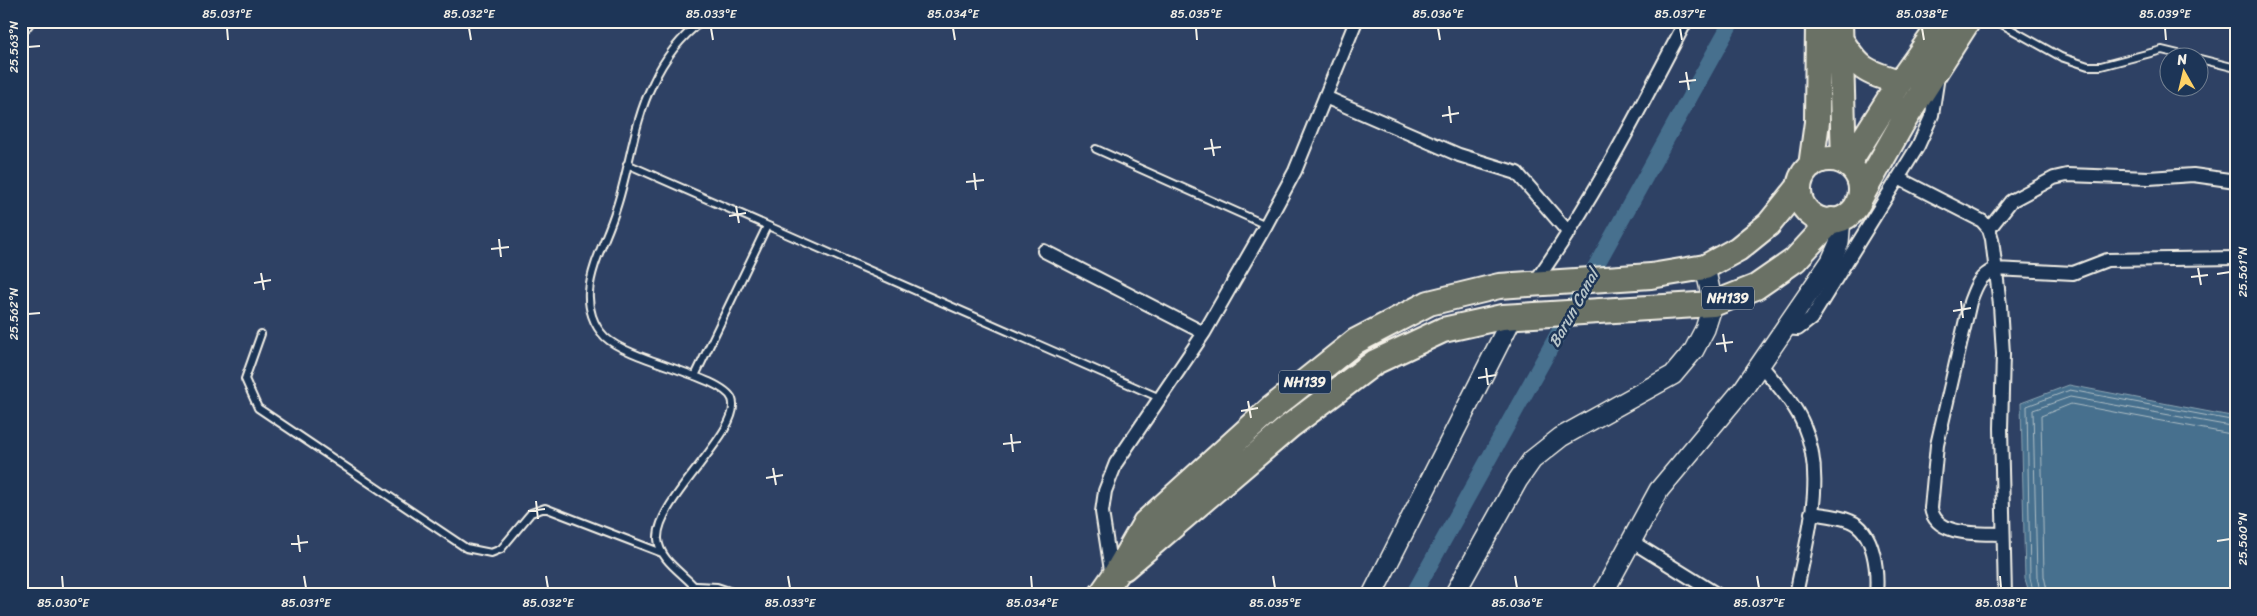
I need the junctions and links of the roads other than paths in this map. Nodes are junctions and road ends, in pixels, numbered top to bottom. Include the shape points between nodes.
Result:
1 (28, 21) edge
2 (702, 21) edge
3 (1356, 21) edge
4 (1818, 21) edge
5 (1943, 21) edge
6 (1968, 21) edge
7 (1996, 21) edge
8 (1685, 23) edge
9 (1839, 29) edge
10 (21, 30) edge
11 (2160, 51) edge
12 (2210, 62) edge
13 (1938, 67) junction
14 (2236, 68) edge
15 (1900, 82) junction
16 (1325, 97) junction
17 (1096, 149) dead end
18 (1846, 163) junction
19 (626, 164) junction
20 (1810, 166) junction
21 (1898, 178) junction
22 (2236, 181) edge
23 (1798, 188) junction
24 (1859, 200) junction
25 (1837, 219) junction
26 (1266, 225) junction
27 (767, 226) junction
28 (1989, 229) junction
29 (1568, 233) junction
30 (1044, 251) dead end
31 (2236, 258) edge
32 (1705, 267) junction
33 (1995, 269) junction
34 (1544, 283) junction
35 (1713, 304) junction
36 (1513, 316) junction
37 (1784, 328) junction
38 (1204, 333) junction
39 (262, 334) dead end
40 (1760, 364) junction
41 (695, 376) junction
42 (1160, 398) junction
43 (1811, 513) junction
44 (2003, 534) junction
45 (1631, 541) junction
46 (662, 553) junction
47 (1110, 583) edge
48 (696, 586) junction
49 (702, 595) edge
50 (742, 595) edge
51 (1372, 595) edge
52 (1454, 595) edge
53 (1602, 595) edge
54 (1718, 595) edge
55 (1796, 595) edge
56 (1876, 595) edge
57 (2005, 595) edge

1 - 10 street
2 - 19 lane via 672,51 653,81
3 - 16 street
4 - 20 highway via 1818,122
5 - 15 highway
6 - 13 highway, NH139
7 - 11 lane via 2062,57 2088,66 2101,66
8 - 29 street via 1634,120
9 - 15 highway via 1853,60 1874,75
9 - 18 highway
12 - 14 lane
13 - 21 street via 1932,115
13 - 24 highway, NH139
15 - 18 highway
16 - 26 street via 1295,171
16 - 29 street via 1460,155 1516,173
17 - 26 lane
18 - 20 highway via 1827,159
18 - 24 highway via 1860,183
19 - 27 lane
19 - 41 lane via 617,208 589,290 590,308 596,326 621,348
20 - 23 highway, NH139
21 - 28 street via 1965,211
21 - 37 street via 1811,319 1798,329
22 - 28 street via 2187,175 2149,178 2067,175 2054,178 2011,201
23 - 25 highway via 1802,205 1808,212 1824,220
23 - 32 highway, NH139 via 1761,230 1738,249
24 - 25 highway, NH139 via 1849,214
25 - 35 highway, NH139 via 1796,260 1756,287
25 - 37 main road via 1839,243 1831,261
26 - 38 street
27 - 41 lane
27 - 42 lane
28 - 33 street
29 - 34 street
30 - 38 street
31 - 33 street via 2107,260 2073,273
32 - 34 highway, NH139 via 1651,276
32 - 35 main road
33 - 44 street via 2003,345
33 - 44 street via 1984,274 1976,284 1970,302 1937,445 1931,502 1932,517 1947,528
34 - 47 highway, NH139 via 1499,286 1429,303 1356,341 1272,408 1145,523
35 - 36 highway, NH139
35 - 52 main road via 1694,350 1673,375 1561,437 1532,460
36 - 47 highway, NH139 via 1443,330 1375,362 1290,426
36 - 51 main road
37 - 40 main road
38 - 42 street
39 - 46 lane via 244,379 258,408 466,548 491,553 501,549 531,513 545,508
40 - 43 street via 1804,424 1815,479
40 - 45 main road via 1744,388 1659,490
41 - 46 lane via 725,390 732,399 731,418 660,524 658,540
42 - 47 street via 1116,463 1105,491 1102,512
43 - 55 street
43 - 56 street via 1849,520 1864,531 1874,557
44 - 57 street
45 - 53 main road
45 - 54 street
46 - 48 lane
48 - 49 lane
48 - 50 lane via 717,587

